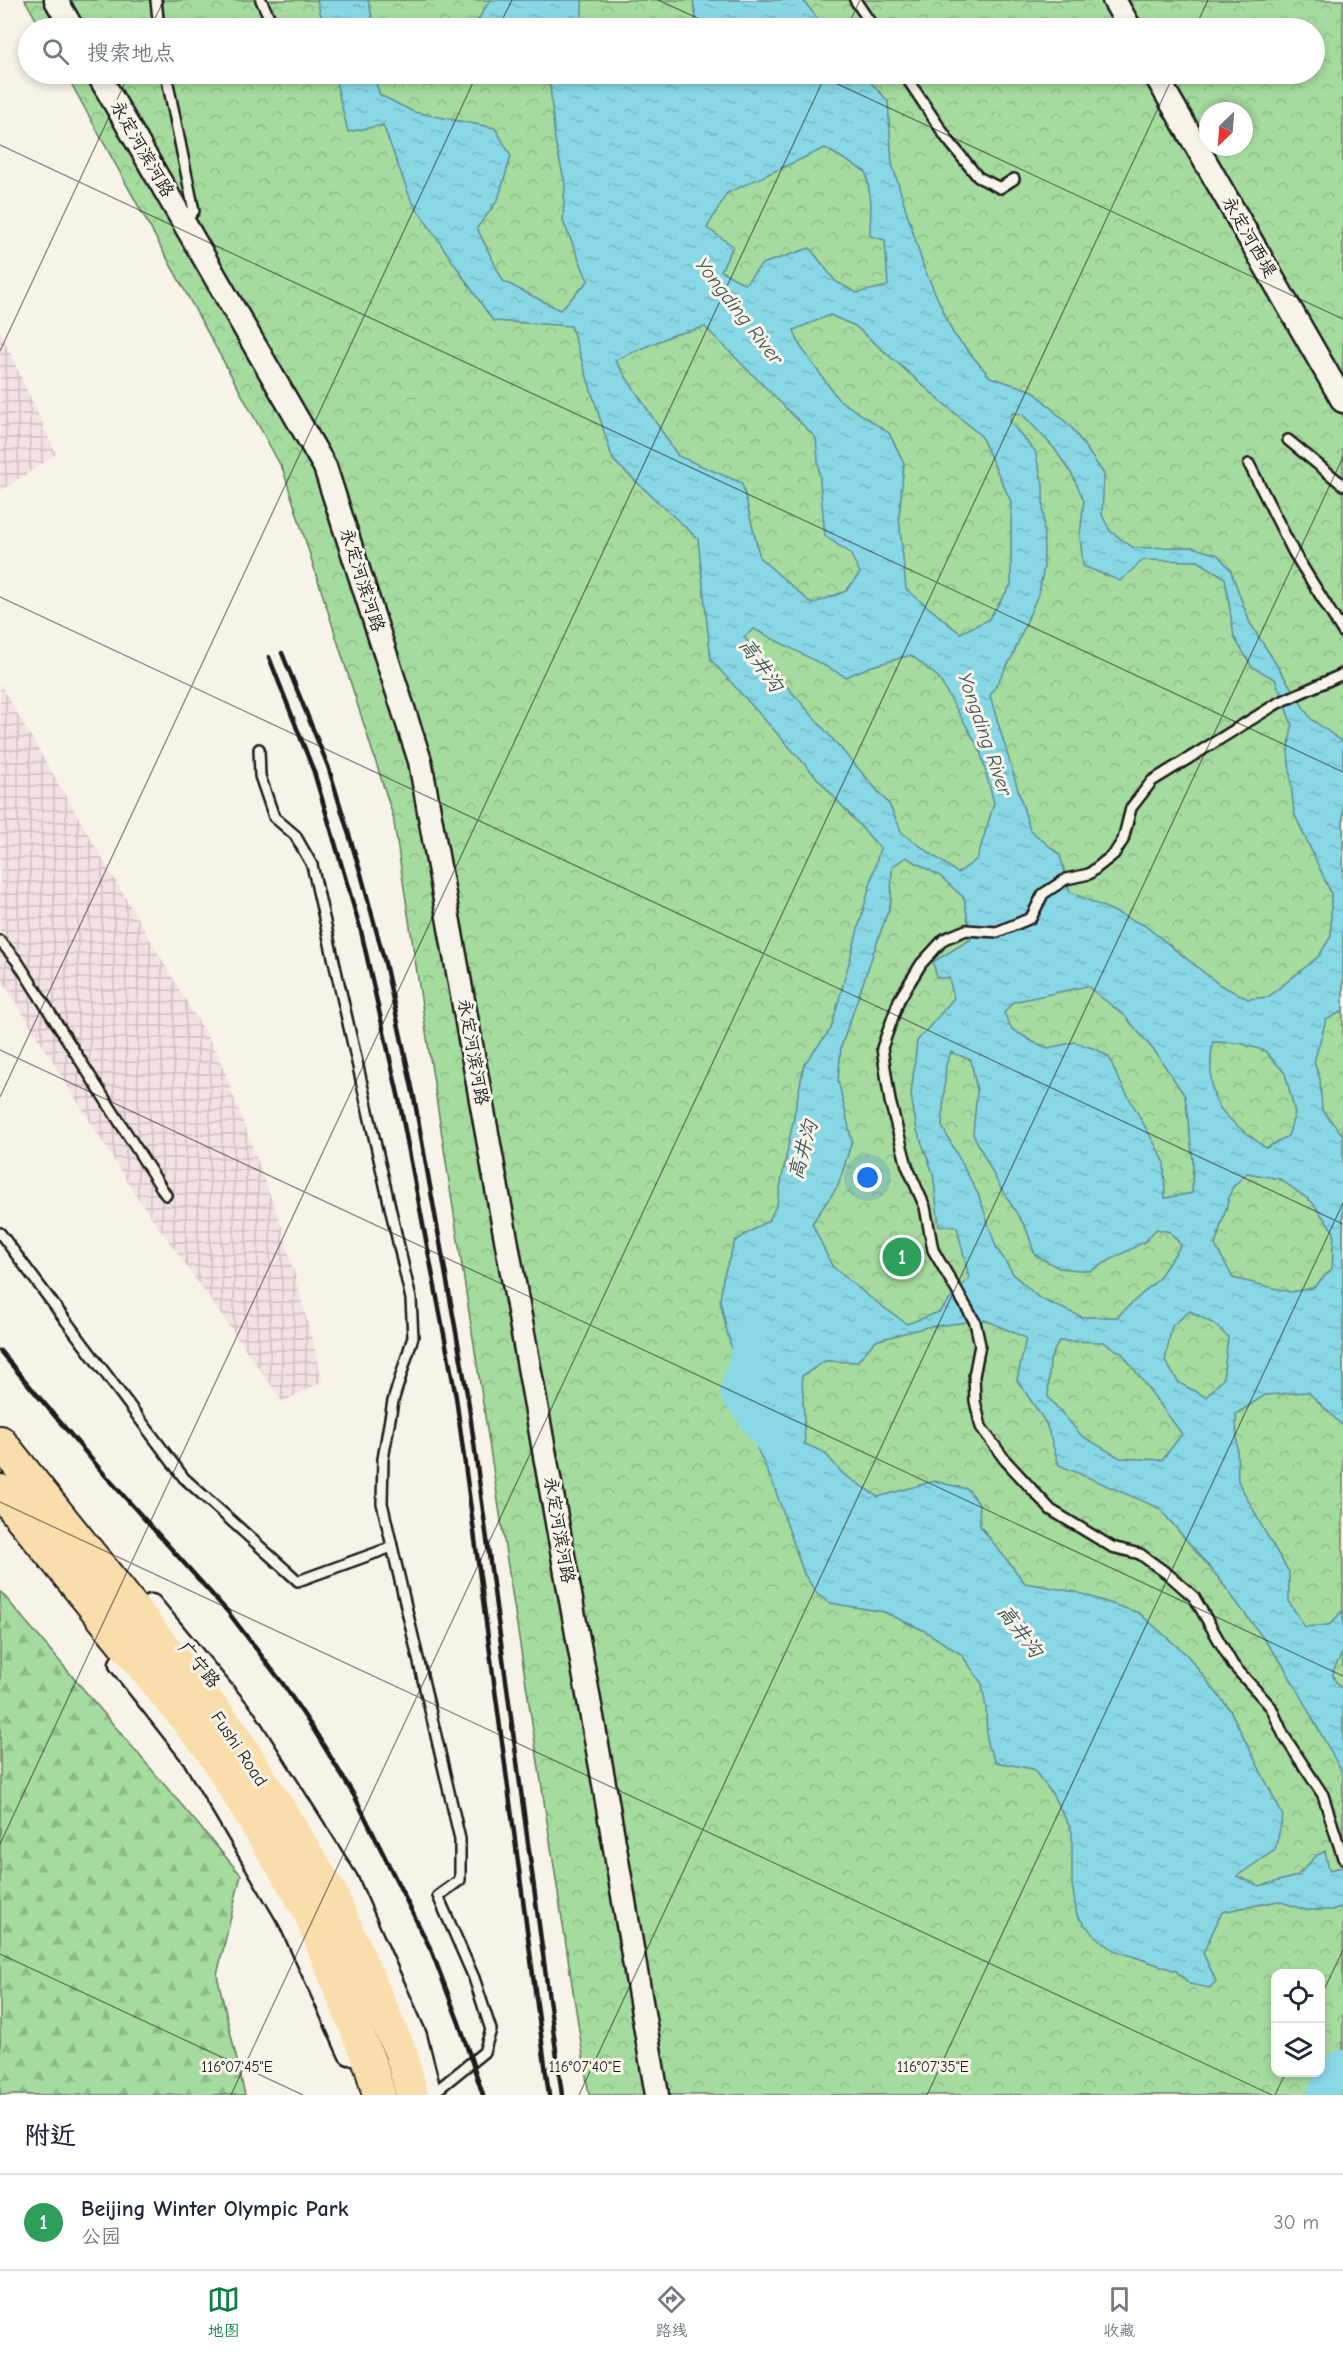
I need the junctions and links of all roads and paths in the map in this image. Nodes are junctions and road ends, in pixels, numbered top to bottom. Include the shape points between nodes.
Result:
1 (56, 0) edge
2 (156, 0) edge
3 (261, 0) edge
4 (855, 0) edge
5 (1114, 0) edge
6 (66, 18) edge
7 (158, 18) edge
8 (270, 18) edge
9 (867, 18) edge
10 (1124, 18) edge
11 (104, 84) edge
12 (168, 84) edge
13 (911, 84) edge
14 (1161, 84) edge
15 (1014, 179) dead end
16 (184, 222) junction
17 (1343, 401) edge
18 (1288, 440) dead end
19 (1249, 464) dead end
20 (1343, 485) edge
21 (1343, 632) edge
22 (1343, 674) edge
23 (259, 749) dead end
24 (0, 941) edge
25 (166, 1195) dead end
26 (0, 1233) edge
27 (0, 1424) edge
28 (0, 1442) edge
29 (0, 1491) edge
30 (0, 1510) edge
31 (392, 1547) junction
32 (1343, 1858) edge
33 (363, 2095) edge
34 (379, 2095) edge
35 (412, 2095) edge
36 (430, 2095) edge
37 (657, 2095) edge

1 - 6 street
2 - 7 lane
3 - 8 lane
4 - 9 lane
5 - 10 street
11 - 16 street, 永定河滨河路
12 - 16 lane via 194,211
13 - 15 lane via 978,177 1000,188
14 - 17 street, 永定河西堤
16 - 37 street, 永定河滨河路 via 326,467 420,761
18 - 20 lane
19 - 21 lane via 1294,553
22 - 32 lane via 1278,703 1152,781 1131,808 1123,840 1114,854 1089,874 1066,879 1043,894 1031,918 998,932 966,930 944,939 921,964 899,1000 882,1048 890,1101 907,1166 925,1207 933,1250 975,1322 980,1345 974,1384 981,1427 1005,1460 1052,1510 1112,1547 1140,1554 1194,1597 1233,1665 1271,1707 1284,1736 1323,1795
23 - 31 lane via 260,776 274,818 295,835 312,865 411,1299 413,1337 393,1401 383,1460 382,1503
24 - 25 lane via 17,961
26 - 31 lane via 184,1478 298,1581
27 - 36 street, 广宁路 via 243,1717 346,1881 415,2036
28 - 35 highway, Fushi Road via 232,1732 331,1893 401,2054
29 - 34 highway, Fushi Road via 210,1749 307,1908
30 - 33 street via 194,1757 290,1920 359,2072
31 - 36 lane via 460,1839 460,1880 438,1896 474,1978 491,2030 484,2052

